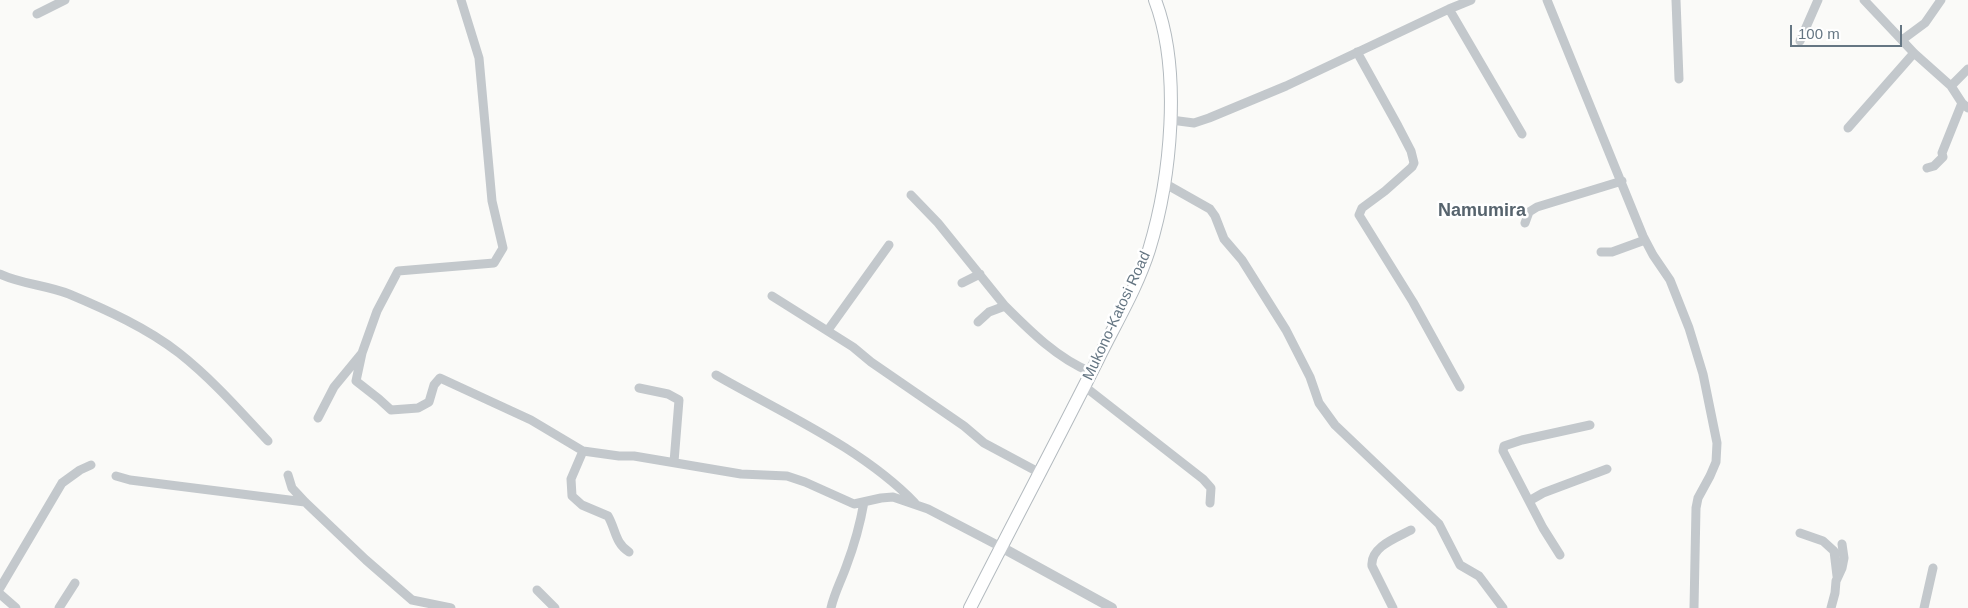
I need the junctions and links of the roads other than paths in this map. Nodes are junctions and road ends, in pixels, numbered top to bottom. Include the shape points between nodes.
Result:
1 (66, 0) edge
2 (461, 0) edge
3 (1155, 0) edge
4 (1471, 0) edge
5 (1547, 0) edge
6 (1676, 0) edge
7 (1818, 0) edge
8 (1864, 0) edge
9 (1941, 0) edge
10 (1449, 9) junction
11 (37, 14) dead end
12 (1902, 40) junction
13 (1800, 41) dead end
14 (1357, 52) junction
15 (1914, 53) junction
16 (1968, 69) edge
17 (1679, 79) dead end
18 (1951, 86) junction
19 (1965, 106) edge
20 (1171, 120) junction
21 (1848, 128) dead end
22 (1522, 134) dead end
23 (1927, 168) dead end
24 (1622, 181) junction
25 (1164, 183) junction
26 (911, 195) dead end
27 (1525, 223) dead end
28 (1645, 240) junction
29 (889, 245) dead end
30 (1601, 252) dead end
31 (0, 274) edge
32 (980, 274) junction
33 (962, 283) dead end
34 (772, 296) dead end
35 (1005, 306) junction
36 (978, 322) dead end
37 (828, 330) junction
38 (362, 353) junction
39 (1091, 372) junction
40 (716, 375) dead end
41 (1084, 386) junction
42 (1460, 387) dead end
43 (639, 388) dead end
44 (318, 418) dead end
45 (1590, 426) dead end
46 (268, 441) dead end
47 (584, 451) junction
48 (674, 462) junction
49 (91, 466) dead end
50 (1608, 469) dead end
51 (1040, 473) junction
52 (288, 475) dead end
53 (116, 476) dead end
54 (1529, 501) junction
55 (305, 502) junction
56 (864, 502) junction
57 (1210, 503) dead end
58 (917, 505) junction
59 (1411, 530) dead end
60 (1800, 533) dead end
61 (1842, 544) dead end
62 (1000, 547) junction
63 (629, 552) dead end
64 (1560, 555) dead end
65 (1933, 568) dead end
66 (1837, 576) junction
67 (75, 583) dead end
68 (0, 588) edge
69 (538, 590) dead end
70 (0, 594) edge
71 (16, 608) edge
72 (59, 608) edge
73 (451, 608) edge
74 (555, 608) edge
75 (831, 608) edge
76 (970, 608) edge
77 (1112, 608) edge
78 (1393, 608) edge
79 (1503, 608) edge
80 (1694, 608) edge
81 (1831, 608) edge
82 (1924, 608) edge

1 - 11 street
2 - 38 street via 479,58 492,201 503,248 494,263 398,271 377,310
3 - 20 main road, Mukono-Katosi Road via 1168,59
4 - 10 street
5 - 24 street
6 - 17 street
7 - 13 street
8 - 12 street
9 - 12 street via 1925,23
10 - 14 street
10 - 22 street
12 - 15 street
14 - 20 street via 1209,118 1194,123
14 - 42 street via 1402,134 1414,163 1362,208 1359,215 1413,302
15 - 18 street
15 - 21 street
16 - 18 street
18 - 19 street
19 - 23 street via 1942,153 1943,157
20 - 25 main road, Mukono-Katosi Road
24 - 27 street via 1537,207 1529,212
24 - 28 street
25 - 39 main road, Mukono-Katosi Road via 1148,251 1137,280
25 - 79 street via 1210,209 1224,239 1242,260 1286,330 1319,403 1335,425 1439,524 1460,565 1479,576
26 - 32 street
28 - 30 street via 1612,252
28 - 80 street via 1670,280 1689,328 1703,374 1717,443 1716,462 1696,508
29 - 37 street
31 - 46 street via 70,295 103,309 164,343 204,375
32 - 33 street
32 - 35 street
34 - 37 street
35 - 36 street via 989,312
35 - 39 street via 1043,342
37 - 51 street via 984,443
38 - 44 street via 334,387
38 - 47 street via 356,381 390,410 418,408 429,402 434,385 440,378 522,416
39 - 41 main road, Mukono-Katosi Road
40 - 58 street via 867,463
41 - 51 main road, Mukono-Katosi Road
41 - 57 street via 1203,479 1210,488
43 - 48 street via 668,394 678,400
45 - 54 street via 1504,446 1503,451
47 - 48 street
47 - 63 street via 571,479 572,496 582,505 608,516 617,541
48 - 56 street via 741,474 787,476 854,504
49 - 68 street via 62,483
50 - 54 street
51 - 62 main road, Mukono-Katosi Road
52 - 55 street via 292,488
53 - 55 street
54 - 64 street
55 - 73 street via 412,600
56 - 58 street via 893,497
56 - 75 street via 855,542 833,595
58 - 62 street
59 - 78 street via 1376,550 1371,560
60 - 66 street via 1823,541 1834,551
61 - 66 street via 1844,558
62 - 76 main road, Mukono-Katosi Road
62 - 77 street
65 - 82 street
66 - 81 street
67 - 72 street
69 - 74 street
70 - 71 street

